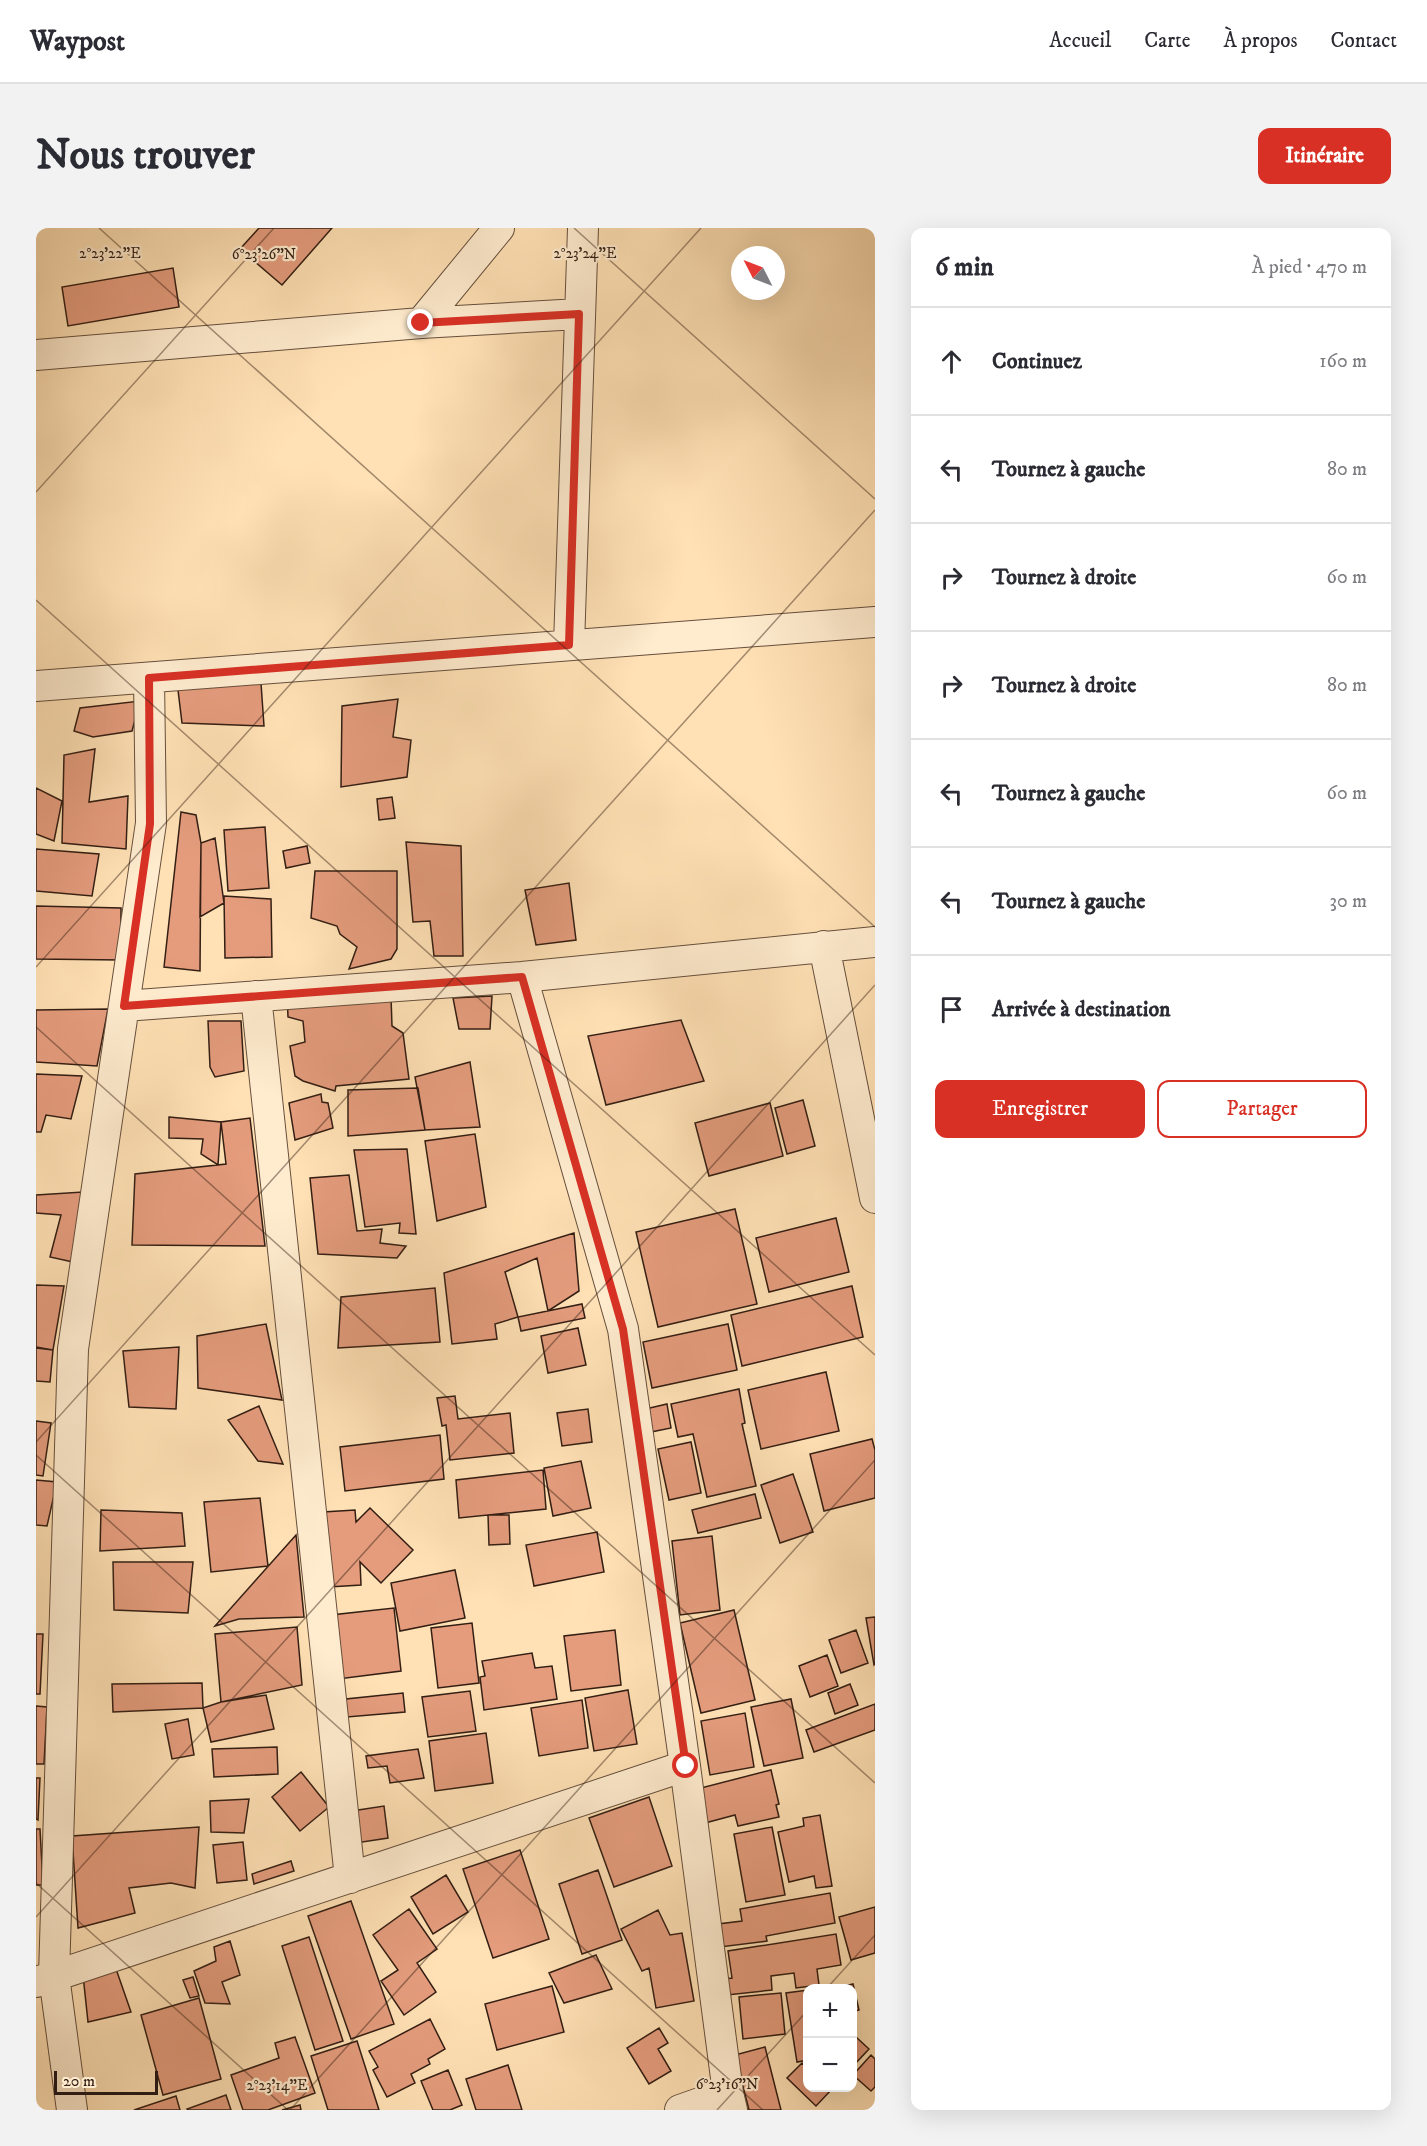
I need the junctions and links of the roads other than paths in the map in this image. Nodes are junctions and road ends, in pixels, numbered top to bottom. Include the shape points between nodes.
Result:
1 (499, 228) edge
2 (583, 228) edge
3 (579, 314) junction
4 (421, 323) junction
5 (36, 355) edge
6 (875, 622) edge
7 (569, 645) junction
8 (149, 678) junction
9 (36, 686) edge
10 (875, 942) edge
11 (824, 946) junction
12 (522, 977) junction
13 (256, 996) junction
14 (124, 1006) junction
15 (875, 1198) edge
16 (686, 1766) junction
17 (350, 1878) junction
18 (45, 1979) edge
19 (730, 2102) edge
20 (72, 2110) edge
21 (680, 2110) edge

1 - 4 street
2 - 3 street
3 - 4 street
3 - 7 street
4 - 5 street
6 - 7 street
7 - 8 street
8 - 9 street
8 - 14 street via 150,824
10 - 11 street
11 - 12 street
11 - 15 street
12 - 13 street
12 - 16 street via 623,1329
13 - 14 street
13 - 17 street
14 - 18 street via 73,1349
16 - 17 street
16 - 19 street
17 - 18 street
18 - 20 street
19 - 21 street

